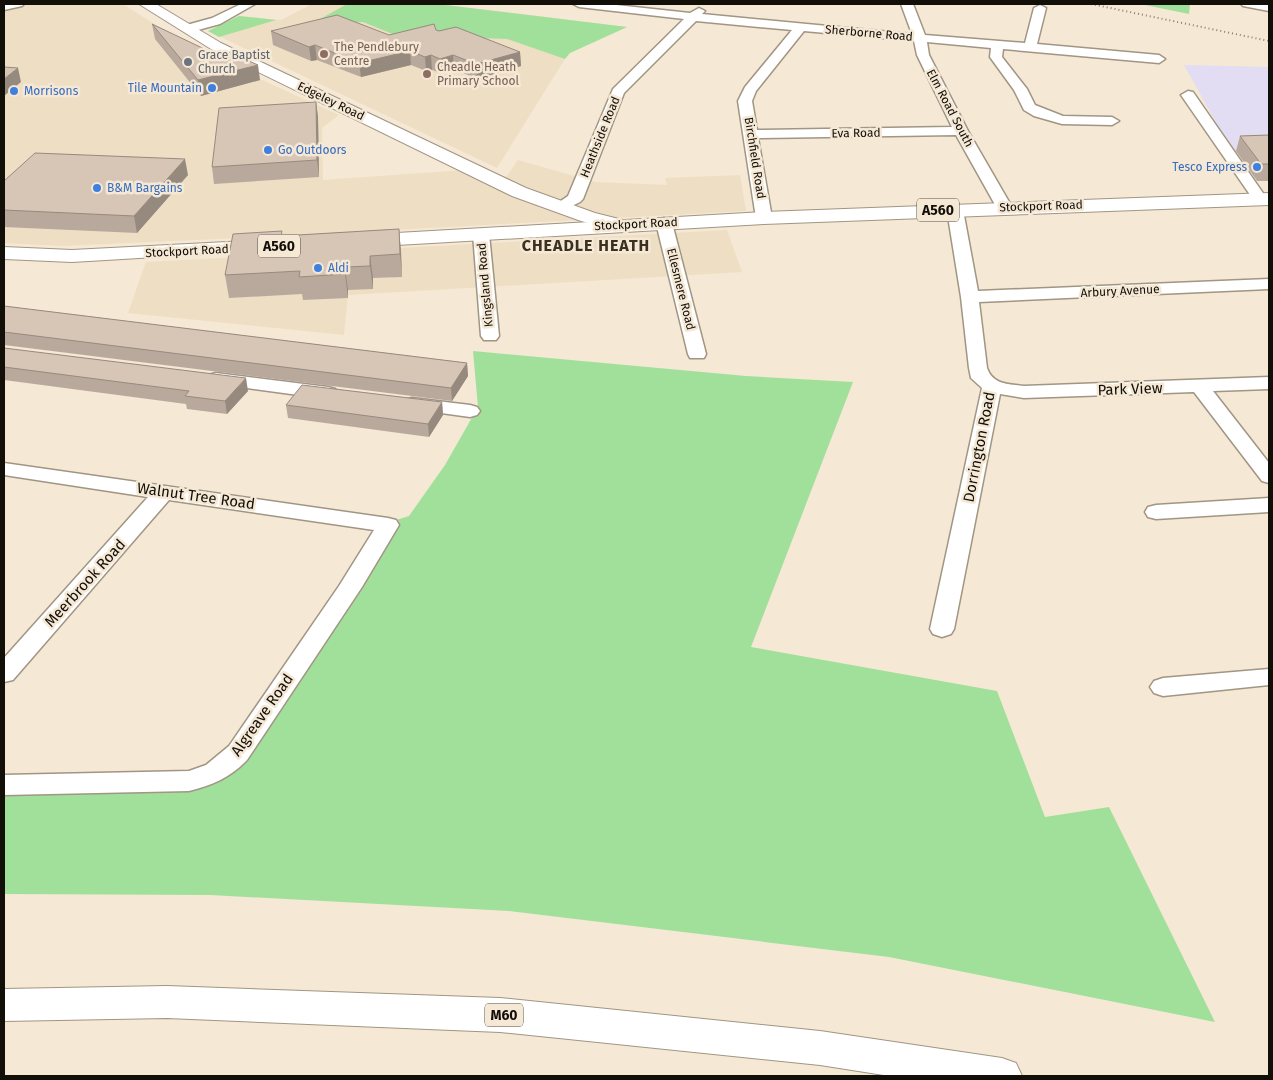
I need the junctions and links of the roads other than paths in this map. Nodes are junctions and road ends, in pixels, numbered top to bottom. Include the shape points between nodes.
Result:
1 (18, 4) edge
2 (146, 4) edge
3 (249, 4) edge
4 (579, 4) edge
5 (707, 4) edge
6 (907, 4) edge
7 (1246, 4) edge
8 (4, 7) edge
9 (1040, 8) dead end
10 (1269, 8) edge
11 (692, 17) junction
12 (801, 27) junction
13 (187, 29) junction
14 (920, 38) junction
15 (996, 44) junction
16 (1030, 48) junction
17 (1159, 59) dead end
18 (1188, 96) dead end
19 (1112, 121) dead end
20 (961, 131) junction
21 (752, 134) junction
22 (1264, 199) edge
23 (1004, 207) junction
24 (955, 210) junction
25 (561, 215) junction
26 (764, 218) junction
27 (664, 223) junction
28 (481, 234) junction
29 (344, 242) edge
30 (285, 245) edge
31 (4, 253) edge
32 (1269, 284) edge
33 (970, 297) junction
34 (490, 336) dead end
35 (697, 354) dead end
36 (198, 376) edge
37 (1269, 383) edge
38 (992, 387) junction
39 (1200, 387) junction
40 (344, 395) edge
41 (393, 401) edge
42 (470, 411) dead end
43 (4, 469) edge
44 (1269, 477) edge
45 (166, 491) junction
46 (1269, 505) edge
47 (1156, 512) dead end
48 (388, 525) joint
49 (942, 629) dead end
50 (4, 674) edge
51 (1269, 677) edge
52 (1164, 687) dead end
53 (4, 785) edge
54 (4, 1005) edge
55 (1002, 1076) edge

1 - 8 street
2 - 13 main road, Edgeley Road
3 - 13 street via 216,21
4 - 11 street, Sherborne Road
5 - 11 street, Heathside Road
6 - 14 street, Elm Road South
7 - 10 street
9 - 16 street
11 - 12 street, Sherborne Road
11 - 25 street, Heathside Road via 618,92
12 - 14 street, Sherborne Road
12 - 21 street, Birchfield Road via 750,90 745,102
13 - 25 main road, Edgeley Road via 519,192 544,211
14 - 15 street, Sherborne Road
14 - 20 street, Elm Road South via 923,55
15 - 16 street, Sherborne Road
15 - 19 street via 996,57 1029,107 1051,118 1091,125
16 - 17 street, Sherborne Road
18 - 22 street
20 - 21 street, Eva Road
20 - 23 street, Elm Road South
21 - 26 street, Birchfield Road
22 - 23 main road, Stockport Road / A560
23 - 24 main road, Stockport Road / A560
24 - 26 main road, Stockport Road / A560
24 - 33 street, Dorrington Road
25 - 27 main road, Stockport Road / A560 via 620,224
25 - 28 main road, Stockport Road / A560
26 - 27 main road, Stockport Road / A560
27 - 35 street, Ellesmere Road
28 - 29 main road, Stockport Road / A560
28 - 34 street, Kingsland Road
30 - 31 main road, Stockport Road / A560 via 72,256
32 - 33 street, Arbury Avenue
33 - 38 street, Dorrington Road via 978,368 981,378
36 - 40 street
37 - 39 street, Park View
38 - 39 street, Park View via 1024,392
38 - 49 street, Dorrington Road
39 - 44 street
41 - 42 street
43 - 45 street, Walnut Tree Road
45 - 48 street, Walnut Tree Road
45 - 50 street, Meerbrook Road
46 - 47 street
48 - 53 street, Algreave Road via 350,587 238,753 225,767 207,777 189,781
51 - 52 street
54 - 55 main road, M60 via 167,1002 500,1015 820,1048

